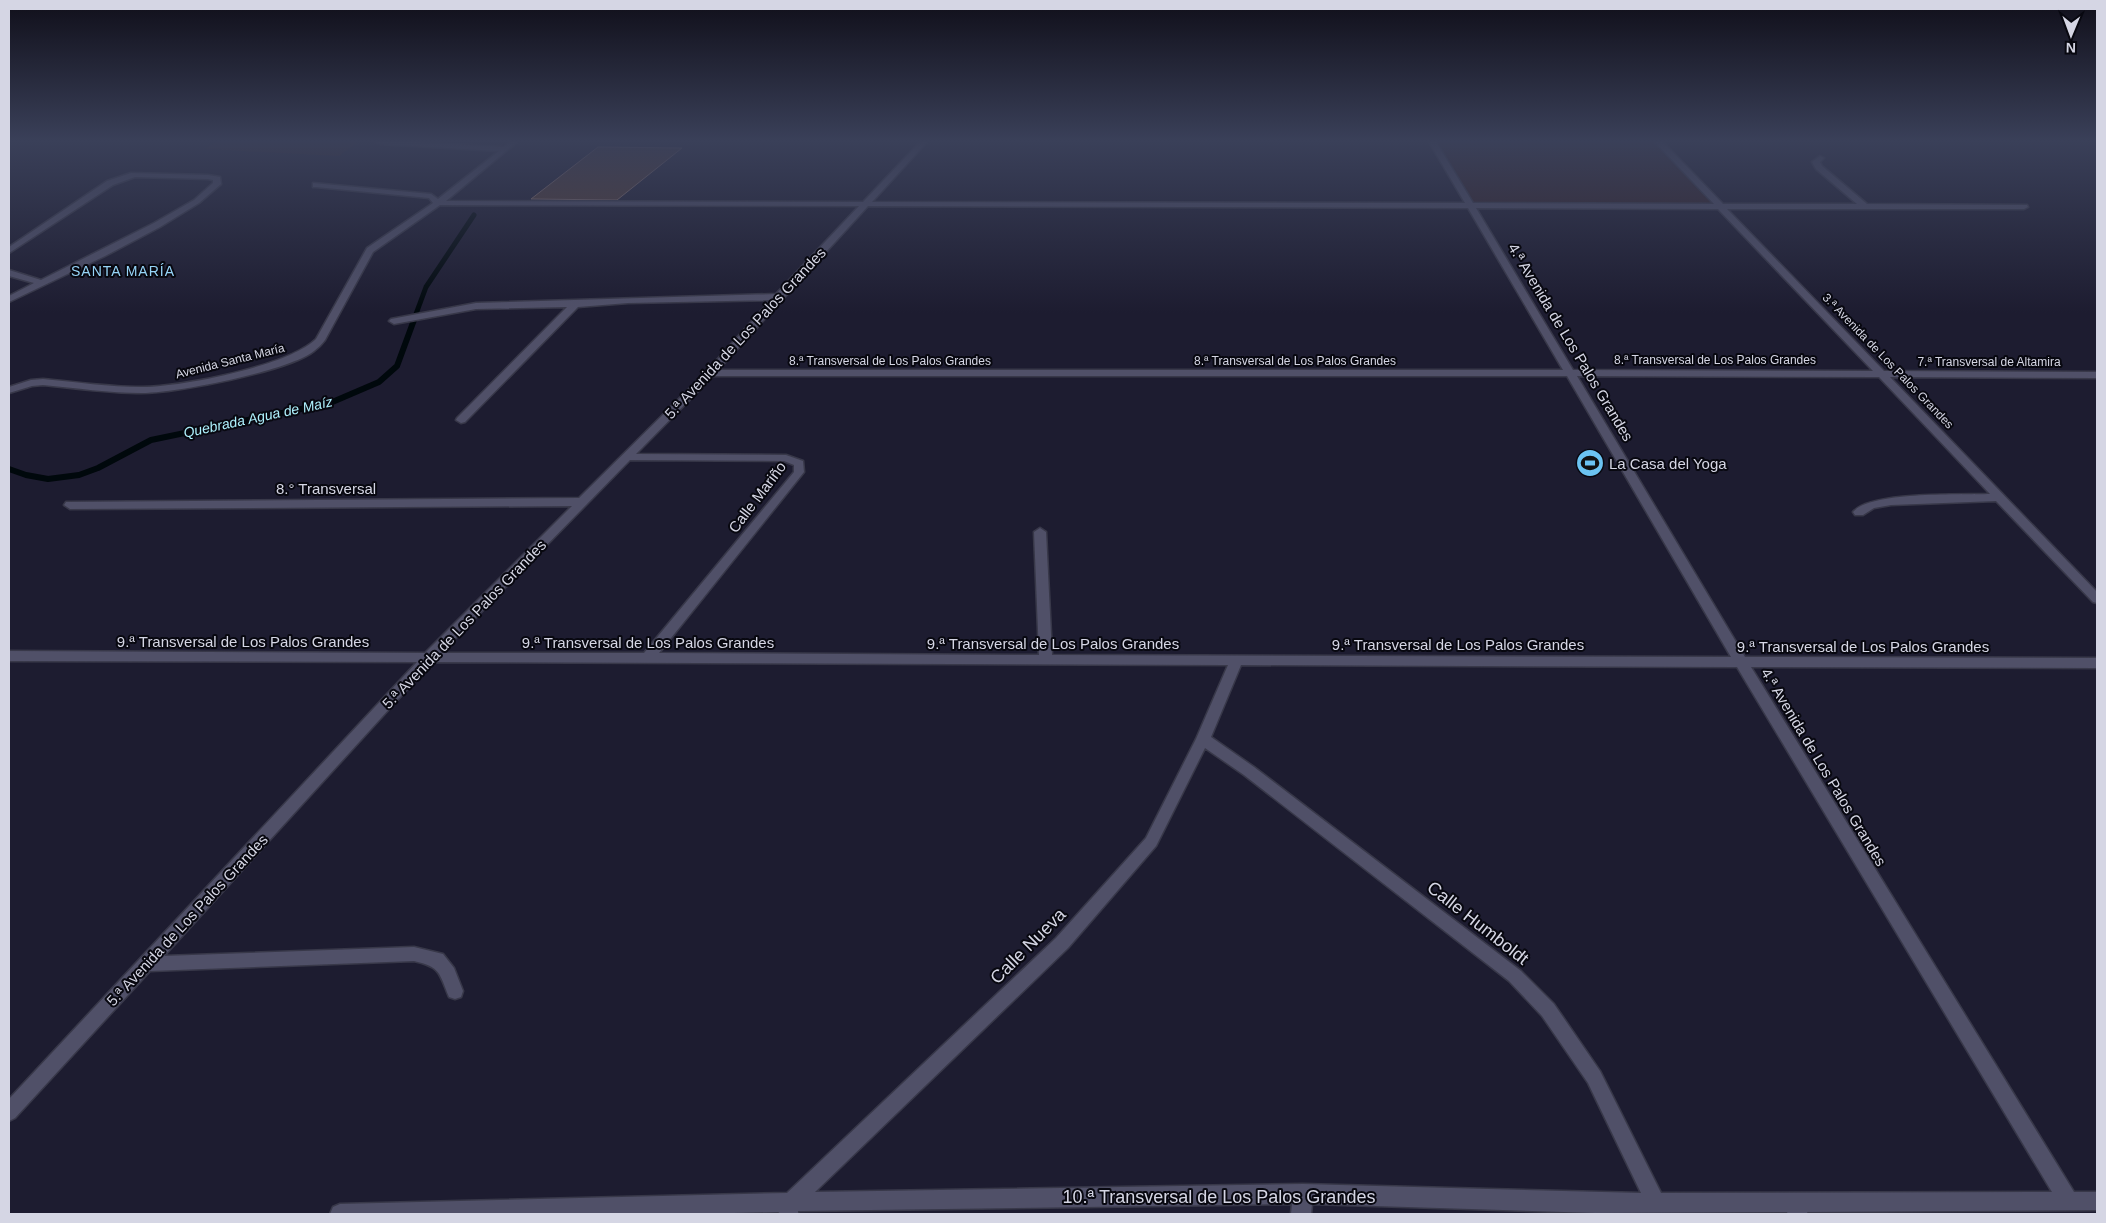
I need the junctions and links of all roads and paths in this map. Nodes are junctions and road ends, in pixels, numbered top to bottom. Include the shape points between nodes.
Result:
1 (85, 199) edge
2 (198, 199) edge
3 (434, 199) edge
4 (443, 199) edge
5 (870, 199) edge
6 (1468, 199) edge
7 (1715, 199) edge
8 (1856, 199) edge
9 (438, 203) junction
10 (863, 206) junction
11 (1472, 206) junction
12 (1722, 206) junction
13 (1865, 207) junction
14 (2024, 207) dead end
15 (9, 251) edge
16 (9, 273) edge
17 (42, 283) junction
18 (778, 297) junction
19 (9, 299) edge
20 (575, 304) junction
21 (394, 322) dead end
22 (1571, 372) junction
23 (710, 373) junction
24 (1880, 373) junction
25 (2097, 375) edge
26 (9, 390) edge
27 (461, 420) dead end
28 (628, 457) junction
29 (1999, 497) junction
30 (583, 502) junction
31 (70, 505) dead end
32 (1859, 512) dead end
33 (1040, 532) dead end
34 (2097, 599) edge
35 (9, 656) edge
36 (429, 658) junction
37 (648, 658) junction
38 (1046, 659) junction
39 (1236, 660) junction
40 (1741, 662) junction
41 (2097, 663) edge
42 (1203, 739) junction
43 (146, 964) junction
44 (455, 991) dead end
45 (9, 1112) edge
46 (1303, 1194) junction
47 (2069, 1201) junction
48 (2097, 1201) edge
49 (1656, 1203) junction
50 (789, 1208) edge
51 (1796, 1208) edge
52 (1597, 1209) edge
53 (340, 1214) edge
54 (1302, 1214) edge

1 - 15 street
2 - 17 street via 132,239
3 - 9 street
4 - 9 street, Avenida Santa María
5 - 10 street, 5.ª Avenida de Los Palos Grandes
6 - 11 street, 4.ª Avenida de Los Palos Grandes
7 - 12 street, 3.ª Avenida de Los Palos Grandes
8 - 13 street
9 - 10 street
9 - 26 street, Avenida Santa María via 370,250 320,340 310,350 293,358 275,365 165,389 43,382
10 - 11 street
10 - 18 street, 5.ª Avenida de Los Palos Grandes
11 - 12 street
11 - 22 street, 4.ª Avenida de Los Palos Grandes
12 - 13 street
12 - 24 street, 3.ª Avenida de Los Palos Grandes
13 - 14 street
16 - 17 street
17 - 19 street
18 - 20 street
18 - 23 street, 5.ª Avenida de Los Palos Grandes
20 - 21 street via 476,306
20 - 27 street
22 - 23 street, 8.ª Transversal de Los Palos Grandes
22 - 24 street, 8.ª Transversal de Los Palos Grandes
22 - 40 street, 4.ª Avenida de Los Palos Grandes
23 - 28 street, 5.ª Avenida de Los Palos Grandes
24 - 25 street, 7.ª Transversal de Altamira
24 - 29 street, 3.ª Avenida de Los Palos Grandes
28 - 30 street, 5.ª Avenida de Los Palos Grandes
28 - 37 street, Calle Mariño via 768,457 799,463 799,472
29 - 32 street via 1891,501 1871,505
29 - 34 street, 3.ª Avenida de Los Palos Grandes
30 - 31 street, 8.° Transversal
30 - 36 street, 5.ª Avenida de Los Palos Grandes
33 - 38 street
35 - 36 street, 9.ª Transversal de Los Palos Grandes
36 - 37 street, 9.ª Transversal de Los Palos Grandes
36 - 43 street, 5.ª Avenida de Los Palos Grandes
37 - 38 street, 9.ª Transversal de Los Palos Grandes
38 - 39 street, 9.ª Transversal de Los Palos Grandes
39 - 40 street, 9.ª Transversal de Los Palos Grandes
39 - 42 street, Calle Nueva
40 - 41 street, 9.ª Transversal de Los Palos Grandes
40 - 47 street, 4.ª Avenida de Los Palos Grandes
42 - 49 street, Calle Humboldt via 1515,976 1548,1010 1594,1077
42 - 50 street, Calle Nueva via 1151,842 1062,943
43 - 44 street via 414,954 437,958
43 - 45 street, 5.ª Avenida de Los Palos Grandes
46 - 50 street, 10.ª Transversal de Los Palos Grandes
46 - 52 street, 10.ª Transversal de Los Palos Grandes
46 - 54 street
47 - 48 street, 10.ª Transversal de Los Palos Grandes
47 - 51 street, 10.ª Transversal de Los Palos Grandes
49 - 51 street, 10.ª Transversal de Los Palos Grandes
49 - 52 street, 10.ª Transversal de Los Palos Grandes
50 - 53 street, 10.ª Transversal de Los Palos Grandes

